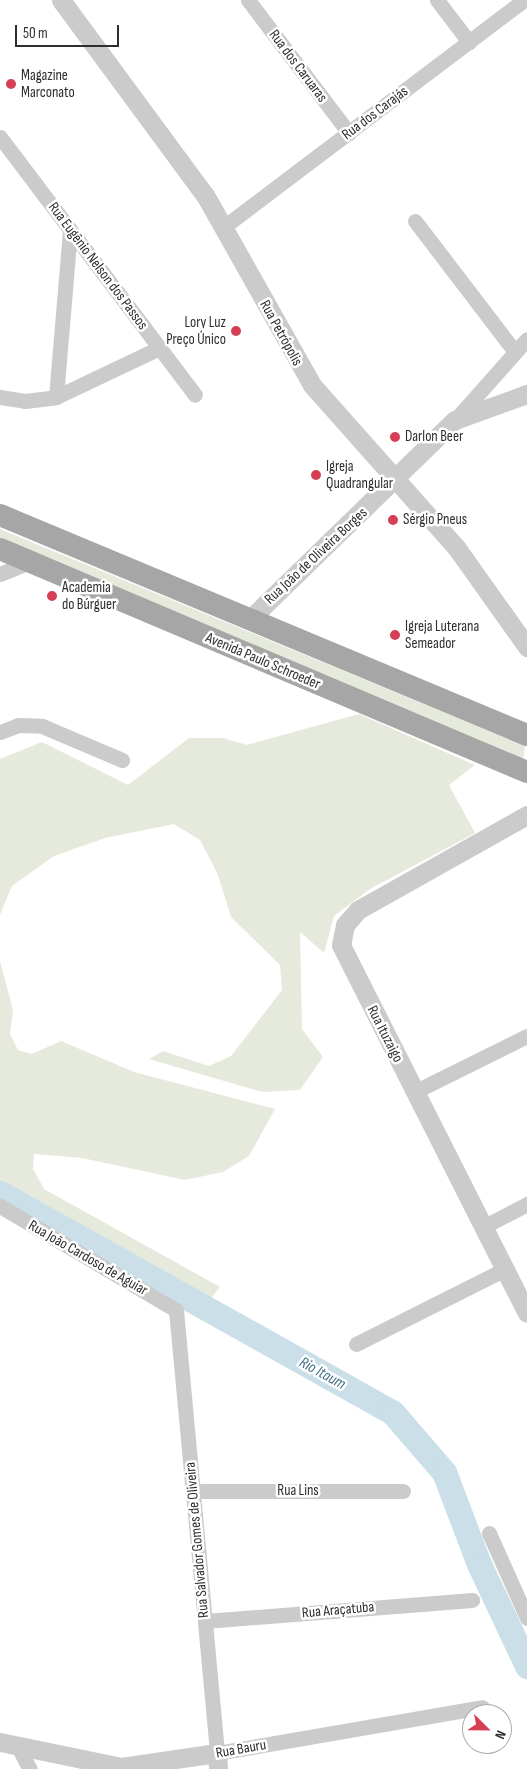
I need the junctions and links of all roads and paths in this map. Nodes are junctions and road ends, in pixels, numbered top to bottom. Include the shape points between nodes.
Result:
1 (61, 0) edge
2 (248, 0) edge
3 (437, 0) edge
4 (524, 0) edge
5 (469, 42) junction
6 (349, 133) junction
7 (0, 137) edge
8 (415, 221) dead end
9 (225, 226) junction
10 (70, 230) junction
11 (527, 338) edge
12 (159, 348) junction
13 (515, 352) junction
14 (527, 394) edge
15 (195, 395) dead end
16 (0, 397) edge
17 (56, 397) junction
18 (455, 420) junction
19 (397, 479) junction
20 (0, 515) edge
21 (0, 549) edge
22 (30, 562) junction
23 (0, 574) edge
24 (249, 620) junction
25 (524, 637) edge
26 (0, 732) edge
27 (527, 735) edge
28 (122, 760) dead end
29 (527, 772) edge
30 (527, 806) edge
31 (527, 815) edge
32 (507, 824) junction
33 (527, 1036) edge
34 (414, 1092) junction
35 (527, 1204) edge
36 (0, 1206) edge
37 (483, 1227) junction
38 (505, 1269) junction
39 (176, 1310) joint
40 (527, 1313) edge
41 (356, 1344) dead end
42 (193, 1491) junction
43 (403, 1491) dead end
44 (489, 1533) dead end
45 (472, 1600) dead end
46 (527, 1618) edge
47 (205, 1621) junction
48 (462, 1711) edge
49 (8, 1744) edge
50 (218, 1761) edge
51 (30, 1769) edge

1 - 9 street, Rua Petrópolis
2 - 6 street, Rua dos Caruaras
3 - 5 street
4 - 5 street, Rua dos Carajás
5 - 6 street, Rua dos Carajás
6 - 9 street, Rua dos Carajás
7 - 10 street, Rua Eugênio Nelson dos Passos
8 - 13 street
9 - 19 street, Rua Petrópolis via 280,335 312,385
10 - 12 street, Rua Eugênio Nelson dos Passos
10 - 17 street
11 - 13 street, Rua João de Oliveira Borges
12 - 15 street, Rua Eugênio Nelson dos Passos
12 - 17 street
13 - 18 street, Rua João de Oliveira Borges
14 - 18 street
16 - 17 street via 25,401
18 - 19 street, Rua João de Oliveira Borges
19 - 24 street, Rua João de Oliveira Borges
19 - 25 street, Rua Petrópolis via 473,568
20 - 24 main road
21 - 22 main road, Avenida Paulo Schroeder
22 - 23 street
22 - 29 main road, Avenida Paulo Schroeder
24 - 27 main road
26 - 28 street via 18,725 42,726
30 - 32 street, Rua Ituzaigo
31 - 32 street, Rua Ituzaigo
32 - 34 street, Rua Ituzaigo via 368,904 351,916 341,934 346,960
33 - 34 street
34 - 37 street, Rua Ituzaigo
35 - 37 street
36 - 39 street, Rua João Cardoso de Aguiar
37 - 38 street, Rua Ituzaigo
38 - 40 street, Rua Ituzaigo
38 - 41 street
39 - 42 street, Rua Salvador Gomes de Oliveira
42 - 43 street, Rua Lins
42 - 47 street, Rua Salvador Gomes de Oliveira
44 - 46 street
45 - 47 street, Rua Araçatuba
47 - 50 street, Rua Salvador Gomes de Oliveira
48 - 50 street, Rua Bauru
49 - 50 street, Rua Bauru via 132,1767
49 - 51 street

